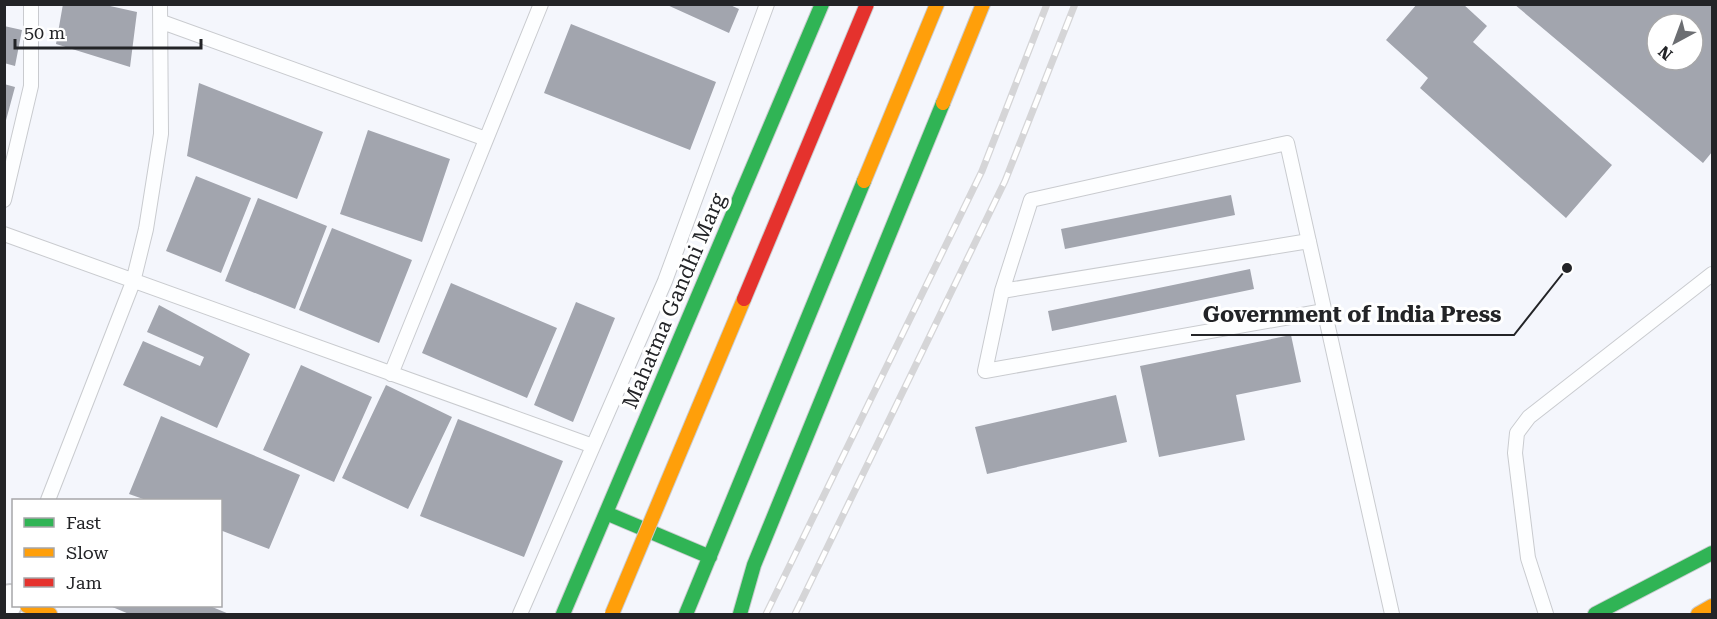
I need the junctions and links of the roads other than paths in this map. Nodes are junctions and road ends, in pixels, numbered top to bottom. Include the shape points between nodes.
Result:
1 (31, 4) edge
2 (160, 4) edge
3 (541, 4) edge
4 (767, 4) edge
5 (822, 4) edge
6 (867, 4) edge
7 (937, 4) edge
8 (983, 4) edge
9 (162, 22) junction
10 (486, 140) junction
11 (5, 198) edge
12 (4, 234) edge
13 (1309, 241) junction
14 (1713, 274) edge
15 (133, 282) junction
16 (1002, 291) junction
17 (1324, 311) junction
18 (392, 374) junction
19 (593, 446) junction
20 (49, 499) edge
21 (606, 513) junction
22 (672, 527) dead end
23 (663, 549) dead end
24 (1713, 553) edge
25 (710, 557) junction
26 (1713, 606) edge
27 (30, 607) edge
28 (735, 611) edge
29 (1603, 612) edge
30 (50, 615) edge
31 (520, 615) edge
32 (563, 615) edge
33 (612, 615) edge
34 (686, 615) edge
35 (1392, 615) edge
36 (1546, 615) edge
37 (1698, 615) edge

1 - 11 lane via 31,86
2 - 9 lane
3 - 10 lane
4 - 19 lane via 665,281
5 - 21 main road, Mahatma Gandhi Marg
6 - 33 main road, bridge
7 - 25 main road
8 - 28 main road
9 - 10 lane
9 - 15 lane via 160,134 146,229
10 - 18 lane
12 - 15 lane
13 - 16 lane
13 - 16 lane via 1287,143 1031,200
13 - 17 lane
14 - 36 lane via 1529,417 1517,433 1515,453 1525,542
15 - 18 lane
15 - 20 lane
16 - 17 lane via 986,371
17 - 35 lane
18 - 19 lane
19 - 31 lane
21 - 25 main road
21 - 32 main road, Mahatma Gandhi Marg
22 - 23 main road
24 - 29 main road
25 - 34 main road
26 - 37 main road
27 - 30 main road

